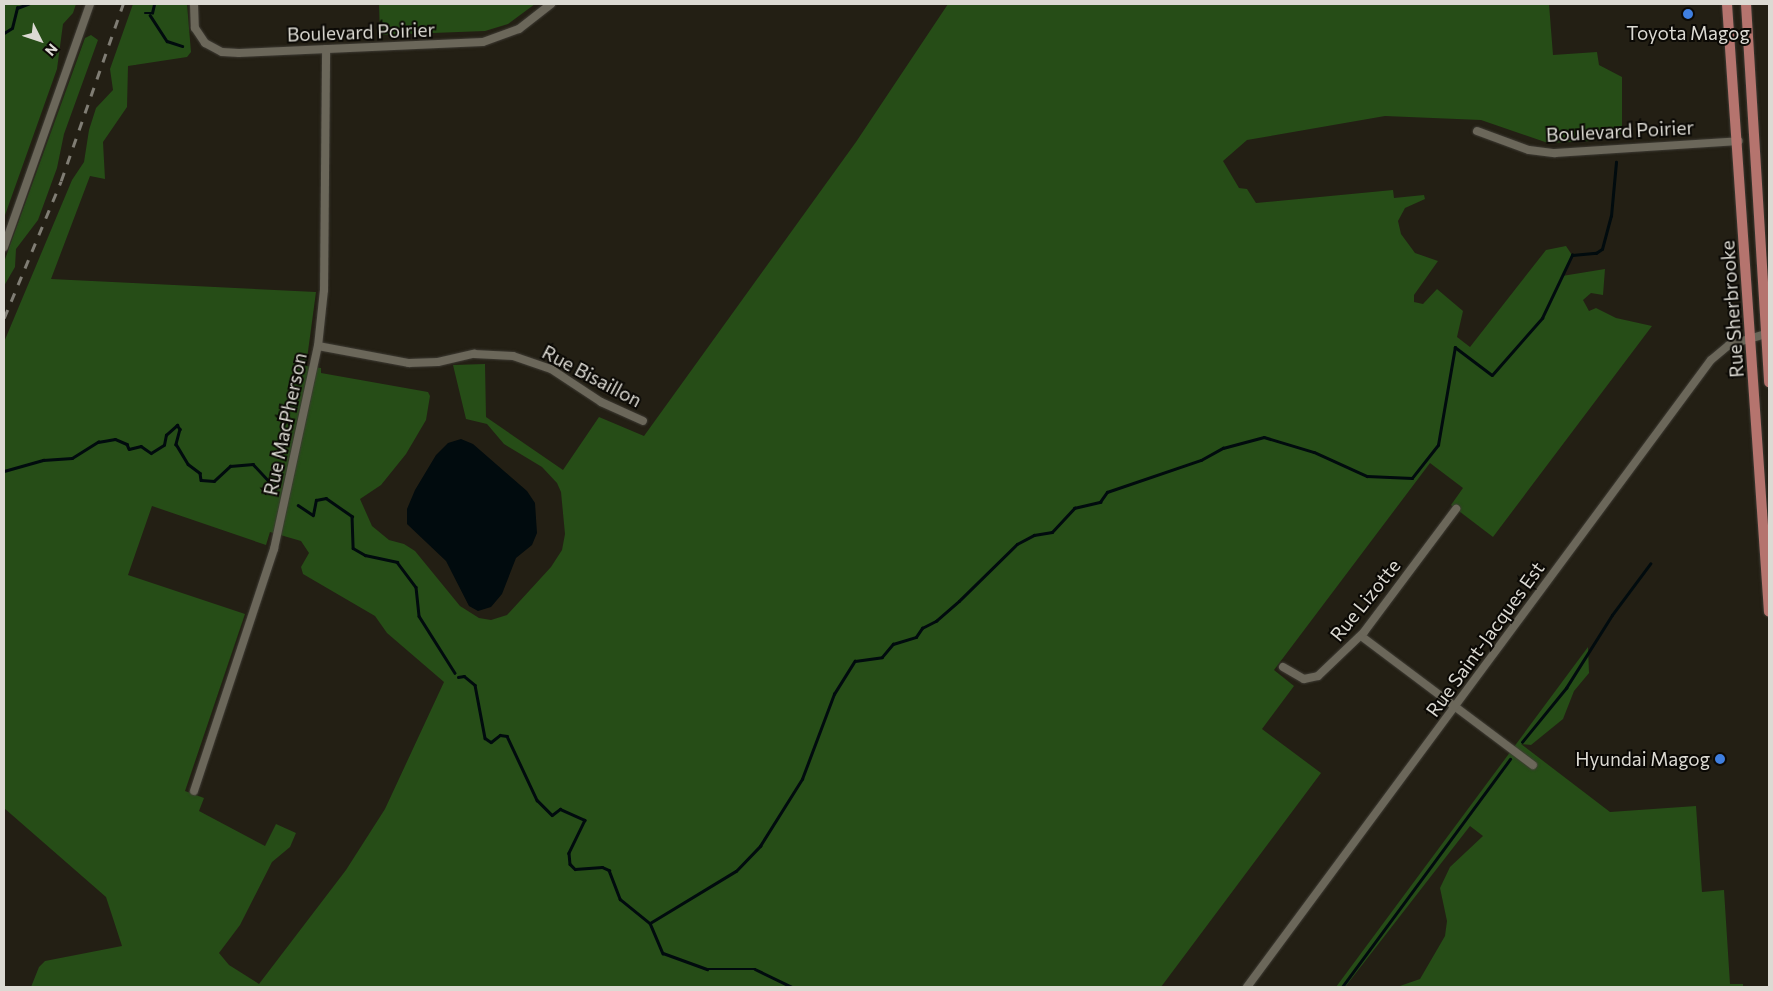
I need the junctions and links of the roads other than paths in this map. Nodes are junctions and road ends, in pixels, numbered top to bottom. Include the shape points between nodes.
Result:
1 (90, 4) edge
2 (194, 4) edge
3 (551, 4) edge
4 (1728, 4) edge
5 (1746, 4) edge
6 (326, 49) junction
7 (1477, 131) dead end
8 (1739, 141) junction
9 (4, 247) edge
10 (1768, 334) edge
11 (1752, 338) junction
12 (318, 346) junction
13 (1769, 382) edge
14 (643, 422) dead end
15 (1456, 509) dead end
16 (1769, 612) edge
17 (1361, 636) junction
18 (1282, 667) dead end
19 (1455, 707) junction
20 (1533, 765) dead end
21 (194, 791) dead end
22 (1247, 987) edge

1 - 9 street
2 - 6 street, Boulevard Poirier via 198,33 216,50 239,53
3 - 6 street, Boulevard Poirier via 518,29 488,41
4 - 8 main road, Rue Sherbrooke
5 - 10 main road, Rue Sherbrooke
6 - 12 street, Rue MacPherson via 324,290
7 - 8 street, Boulevard Poirier via 1530,150 1555,153
8 - 11 main road, Rue Sherbrooke
10 - 11 street, Rue Saint-Jacques Est
10 - 13 main road, Rue Sherbrooke
11 - 16 main road, Rue Sherbrooke
11 - 19 street, Rue Saint-Jacques Est via 1729,345 1711,360
12 - 14 street, Rue Bisaillon via 416,364 474,354 513,356 551,369 601,402
12 - 21 street, Rue MacPherson via 274,549
15 - 17 street, Rue Lizotte
17 - 18 street, Rue Lizotte via 1314,679 1304,680
17 - 19 street
19 - 20 street
19 - 22 street, Rue Saint-Jacques Est

